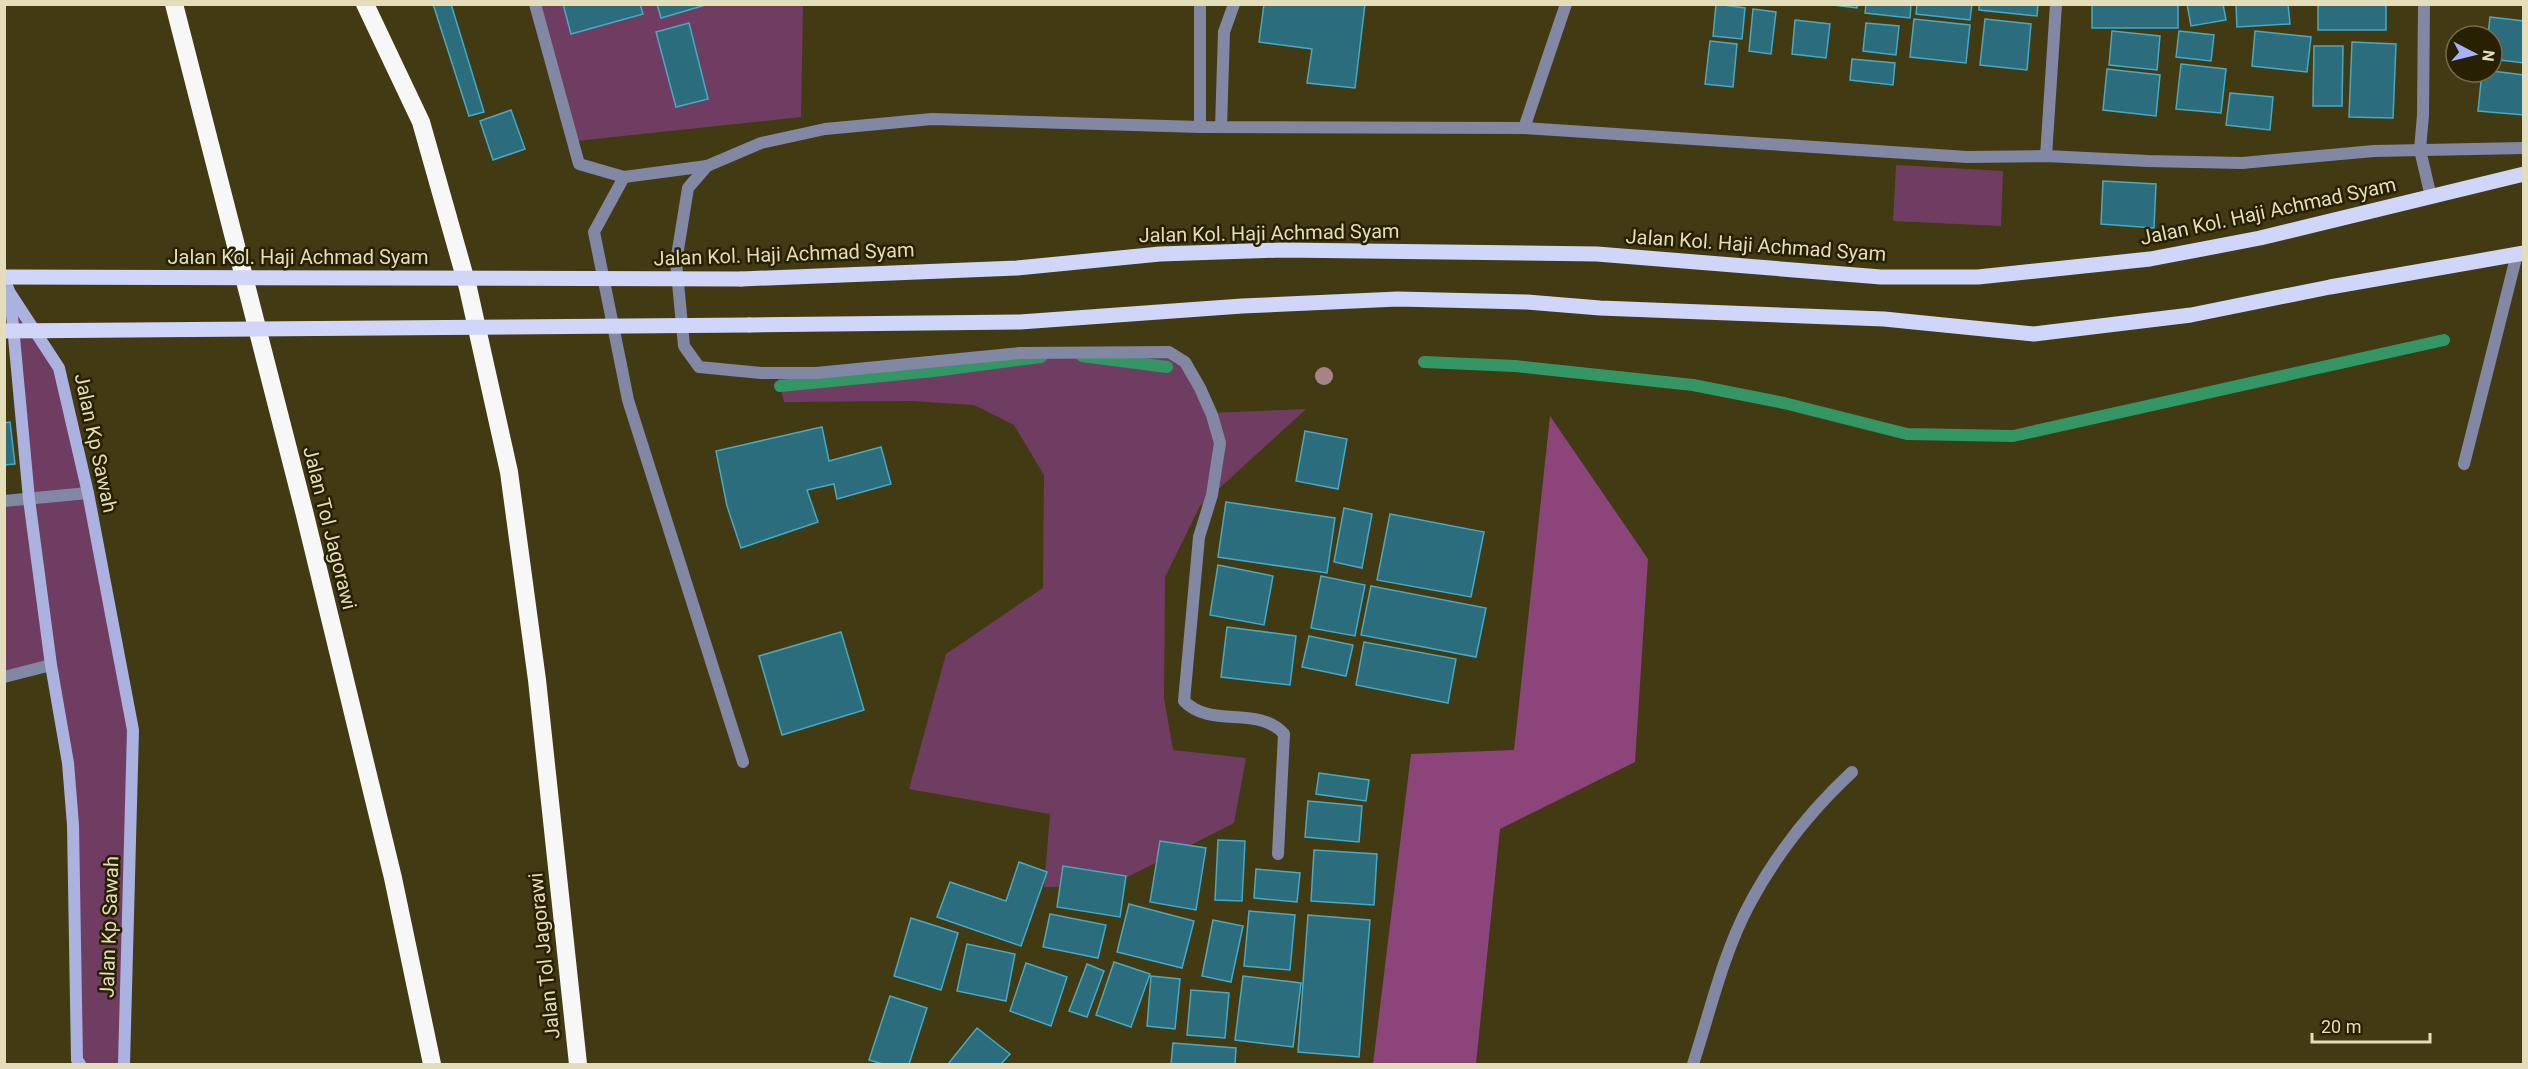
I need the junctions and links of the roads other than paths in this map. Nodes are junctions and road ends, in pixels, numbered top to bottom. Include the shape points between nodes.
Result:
1 (174, 4) edge
2 (365, 4) edge
3 (535, 4) edge
4 (1200, 4) edge
5 (1234, 4) edge
6 (1566, 4) edge
7 (2056, 4) edge
8 (2424, 4) edge
9 (1200, 127) junction
10 (1221, 127) junction
11 (1524, 128) junction
12 (2523, 148) edge
13 (2420, 150) junction
14 (2046, 156) junction
15 (707, 166) junction
16 (2523, 174) edge
17 (624, 177) junction
18 (2431, 197) junction
19 (2520, 253) edge
20 (4, 278) edge
21 (10, 293) junction
22 (4, 331) edge
23 (2464, 464) dead end
24 (88, 493) junction
25 (29, 500) junction
26 (4, 501) edge
27 (51, 665) junction
28 (4, 677) edge
29 (743, 762) dead end
30 (1852, 772) dead end
31 (1278, 854) dead end
32 (80, 1065) edge
33 (124, 1065) edge
34 (432, 1065) edge
35 (578, 1065) edge
36 (1693, 1065) edge

1 - 34 highway, Jalan Tol Jagorawi via 305,515 393,878
2 - 35 highway, Jalan Tol Jagorawi via 421,122 468,288 509,472 537,680
3 - 17 street via 579,164
4 - 9 street
5 - 10 street via 1224,32
6 - 11 street
7 - 14 street
8 - 13 street
9 - 10 street
9 - 15 street via 932,119 825,129 761,143
10 - 11 street
11 - 14 street via 1967,157
12 - 13 street
13 - 14 street via 2242,163
13 - 18 street
15 - 17 street
15 - 31 street via 688,188 676,261 684,346 699,368 816,373 1020,353 1169,352 1185,362 1212,415 1220,443 1212,495 1199,537 1184,701 1193,711 1265,721 1284,734
16 - 18 main road, Jalan Kol. Haji Achmad Syam
17 - 29 street via 594,232 628,400
18 - 20 main road, Jalan Kol. Haji Achmad Syam, bridge via 2151,260 1978,277 1881,277 1597,254 1282,250 1160,254 1017,268 741,279
19 - 22 main road, bridge via 2191,315 2034,334 1884,319 1398,299 1020,322
19 - 23 street
20 - 21 street
21 - 24 street, Jalan Kp Sawah via 59,368
21 - 25 street, Jalan Kp Sawah
24 - 25 street
24 - 33 street, Jalan Kp Sawah via 133,730
25 - 26 street
25 - 27 street, Jalan Kp Sawah
27 - 28 street
27 - 32 street, Jalan Kp Sawah via 68,763 73,825
30 - 36 street via 1819,803 1784,847 1748,906 1723,969

